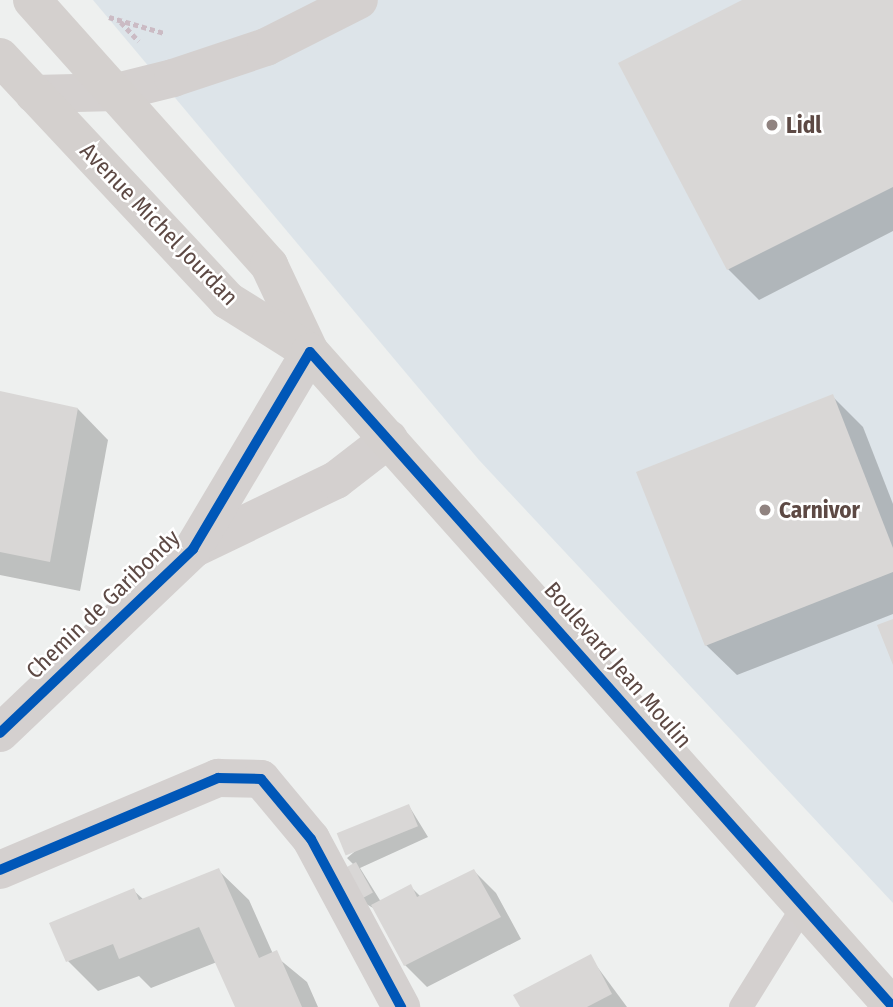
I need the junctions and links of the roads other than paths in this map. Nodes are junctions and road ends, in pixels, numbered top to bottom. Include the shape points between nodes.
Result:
1 (32, 0) edge
2 (359, 0) edge
3 (0, 57) edge
4 (117, 92) junction
5 (34, 94) junction
6 (310, 352) junction
7 (389, 439) junction
8 (193, 549) junction
9 (0, 733) edge
10 (0, 870) edge
11 (803, 907) junction
12 (401, 1007) edge
13 (741, 1007) edge
14 (893, 1007) edge

1 - 4 main road
2 - 4 street via 266,47
3 - 5 main road, Avenue Michel Jourdan
4 - 5 street
4 - 6 main road via 269,265
5 - 6 main road, Avenue Michel Jourdan via 227,300
6 - 7 main road, Boulevard Jean Moulin
6 - 8 street, Chemin de Garibondy
7 - 8 street, Chemin de Garibondy via 336,480
7 - 11 main road, Boulevard Jean Moulin
8 - 9 street, Chemin de Garibondy
10 - 12 street via 218,778 261,779 311,839
11 - 13 lane
11 - 14 main road, Boulevard Jean Moulin

